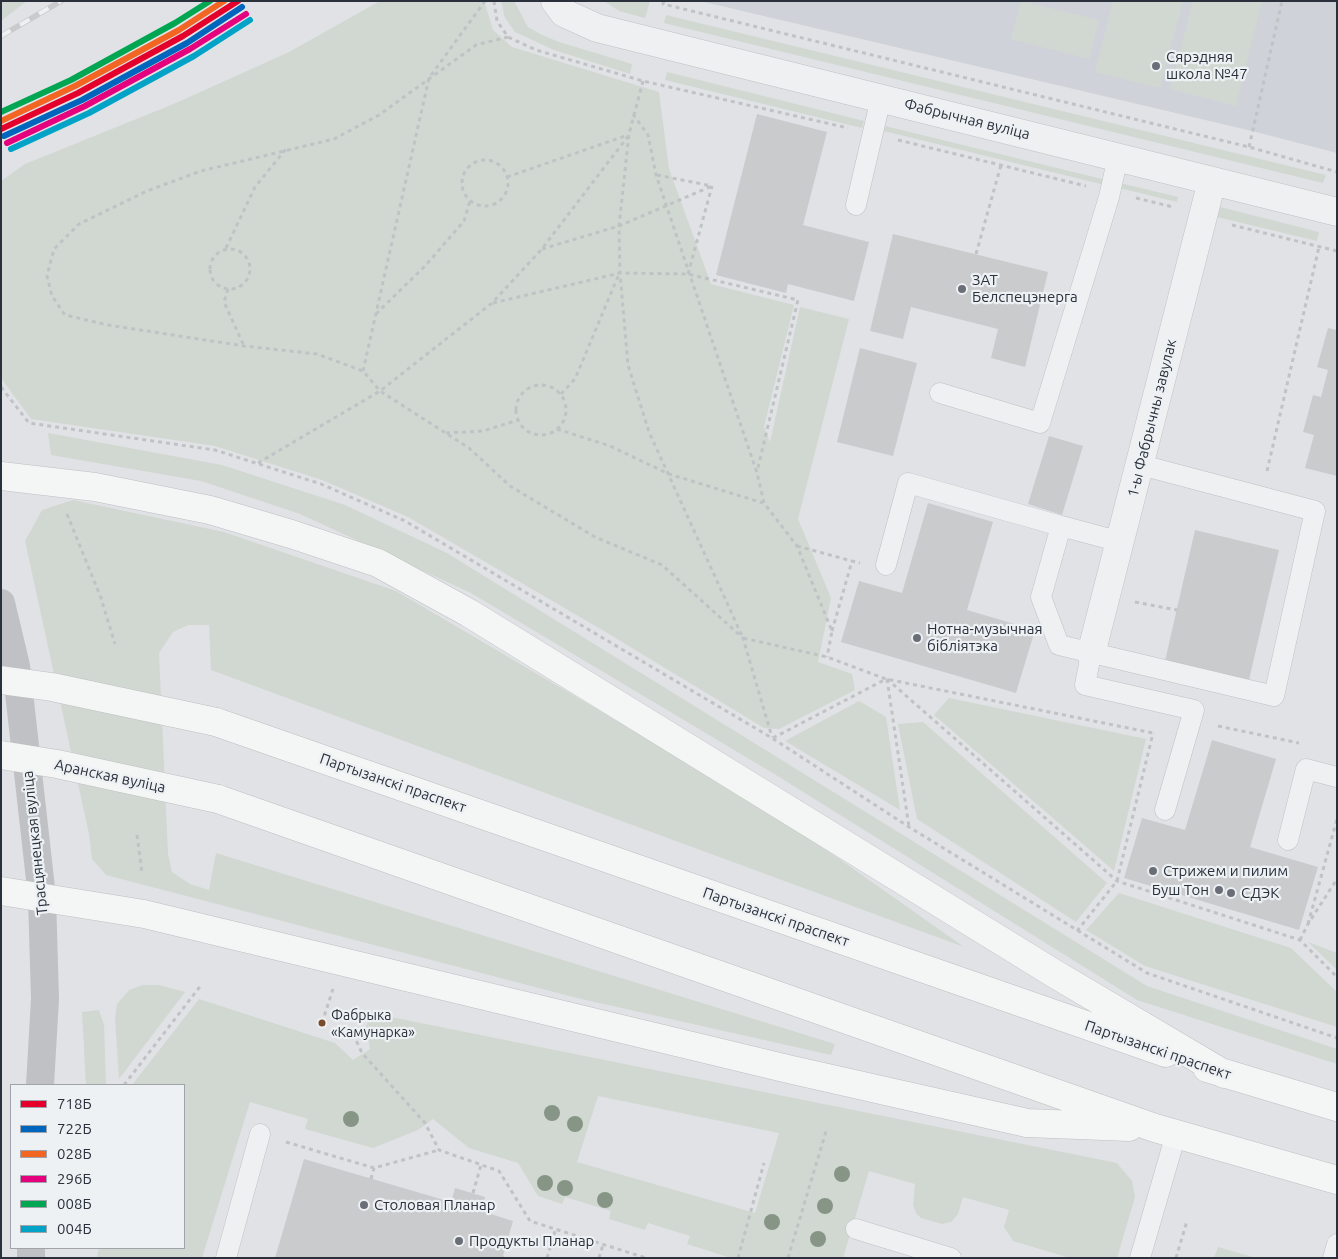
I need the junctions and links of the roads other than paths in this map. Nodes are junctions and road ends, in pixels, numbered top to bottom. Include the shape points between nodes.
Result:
1 (554, 1) edge
2 (881, 98) junction
3 (1118, 157) junction
4 (1212, 181) junction
5 (856, 205) dead end
6 (1337, 212) edge
7 (940, 393) dead end
8 (1141, 465) junction
9 (1, 476) edge
10 (1062, 526) junction
11 (1121, 542) junction
12 (877, 565) road end
13 (1, 603) edge
14 (1091, 654) junction
15 (1, 680) edge
16 (1, 755) edge
17 (1337, 777) edge
18 (1166, 810) dead end
19 (1288, 840) dead end
20 (1, 891) edge
21 (42, 897) junction
22 (1224, 1074) junction
23 (40, 1084) edge
24 (1337, 1107) edge
25 (1165, 1131) junction
26 (260, 1134) dead end
27 (1337, 1180) edge
28 (856, 1229) dead end
29 (1337, 1244) edge
30 (226, 1258) edge
31 (951, 1258) edge
32 (1140, 1258) edge
33 (1333, 1258) edge

1 - 2 street, Фабрычная вуліца via 564,13 598,28
2 - 3 street, Фабрычная вуліца
2 - 5 lane
3 - 4 street, Фабрычная вуліца
3 - 7 lane via 1040,423
4 - 6 street, Фабрычная вуліца
4 - 8 street, 1-ы Фабрычны завулак
8 - 11 street, 1-ы Фабрычны завулак
8 - 14 lane via 1316,511 1274,696
9 - 22 main road via 95,487 210,510 378,563 469,613 1055,974
10 - 11 lane
10 - 12 lane via 908,483
10 - 14 lane via 1041,597 1059,645
11 - 14 street, 1-ы Фабрычны завулак
13 - 21 main road, Трасцянецкая вуліца via 16,666
14 - 18 lane via 1085,685 1194,710
15 - 22 main road, Партызанскі праспект, bridge via 52,687 216,722
16 - 25 main road, Аранская вуліца, bridge via 218,799
17 - 19 lane via 1306,769
20 - 21 main road
21 - 23 main road, Трасцянецкая вуліца via 44,999
21 - 25 main road via 153,916 788,1069 1027,1123
22 - 24 main road, Партызанскі праспект
25 - 27 main road
25 - 32 lane
26 - 30 lane
28 - 31 lane
29 - 33 lane

